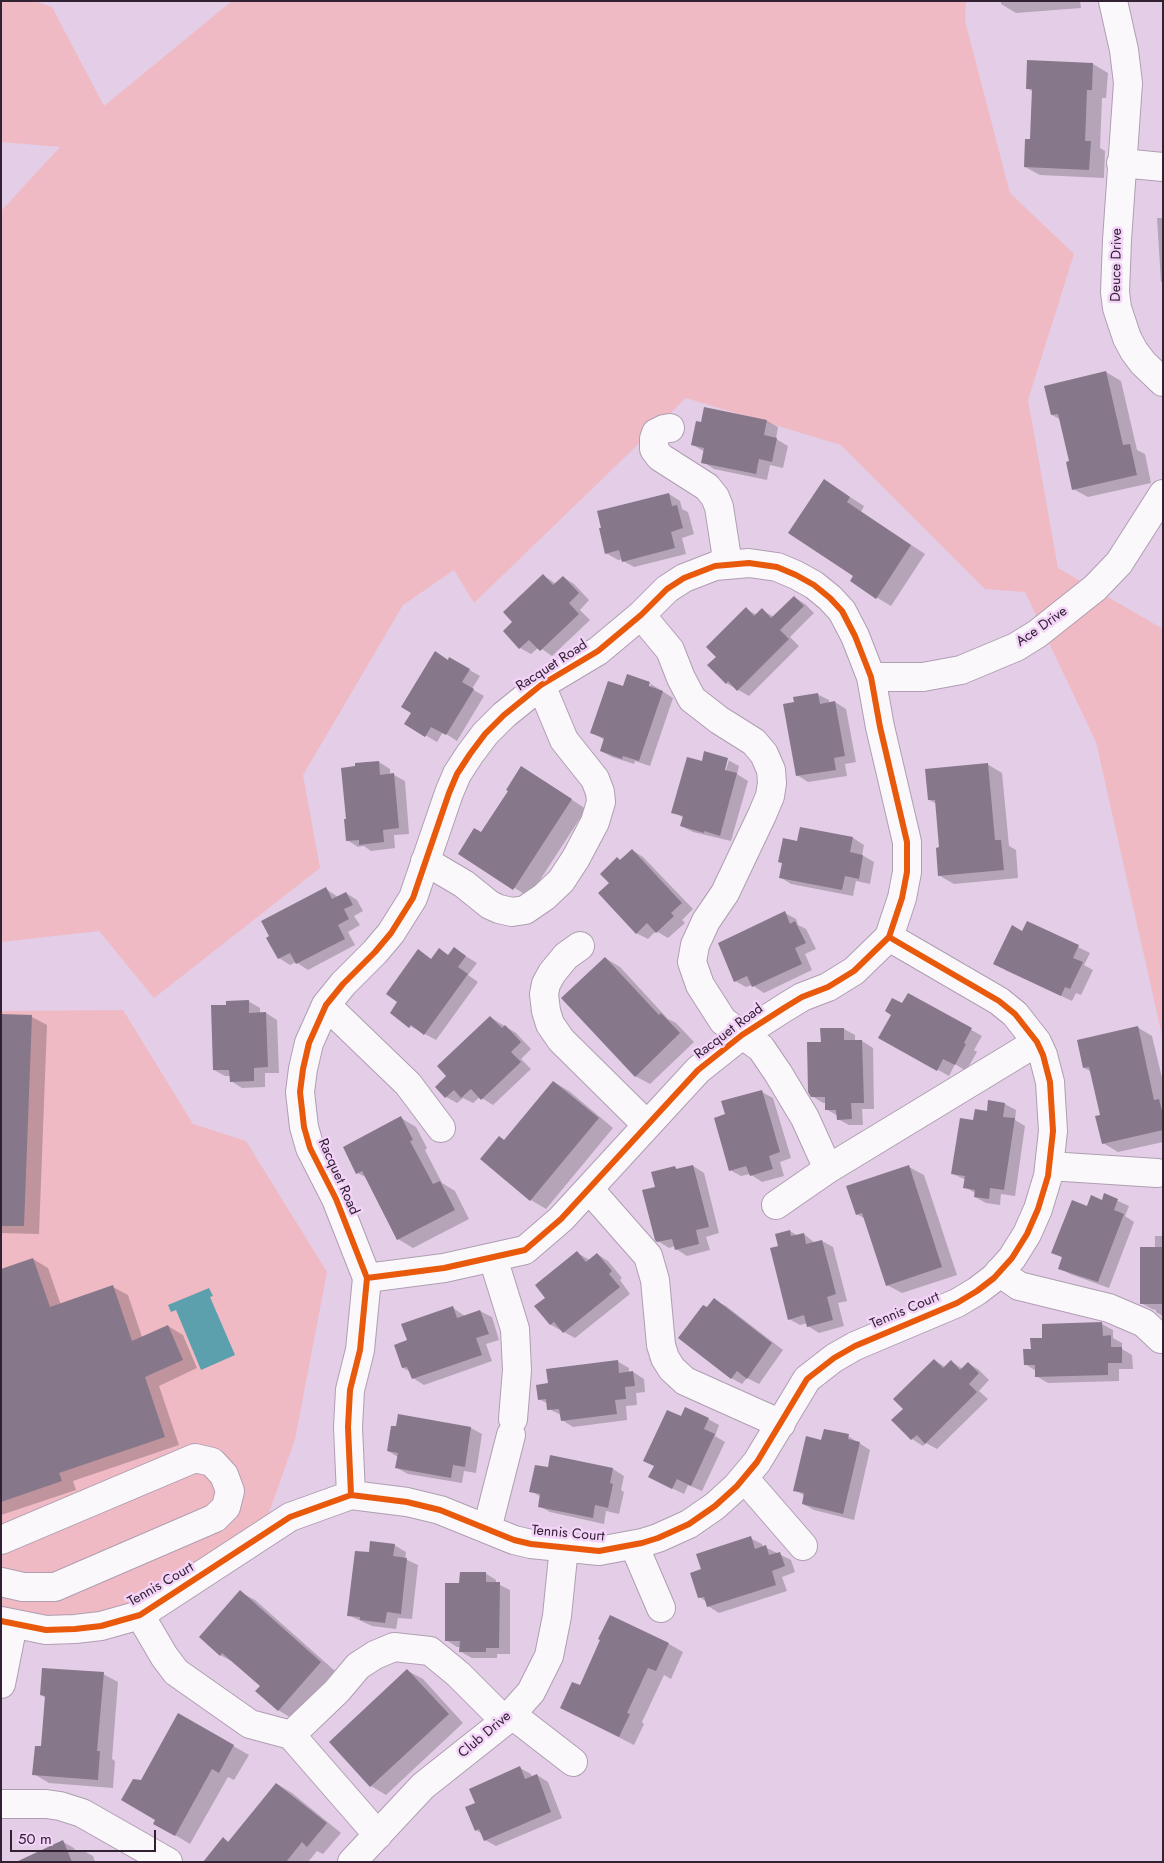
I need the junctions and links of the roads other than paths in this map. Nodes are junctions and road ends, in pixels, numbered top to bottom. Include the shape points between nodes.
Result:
1 (1114, 1) edge
2 (1121, 163) junction
3 (1163, 167) edge
4 (1163, 382) edge
5 (670, 428) dead end
6 (1163, 494) edge
7 (728, 565) junction
8 (641, 615) junction
9 (871, 677) junction
10 (541, 685) junction
11 (425, 861) junction
12 (889, 937) junction
13 (580, 946) dead end
14 (326, 1005) junction
15 (742, 1035) junction
16 (1037, 1042) junction
17 (647, 1125) junction
18 (441, 1128) dead end
19 (1049, 1166) junction
20 (828, 1170) junction
21 (1157, 1173) dead end
22 (589, 1189) junction
23 (776, 1205) dead end
24 (493, 1258) junction
25 (999, 1272) junction
26 (367, 1278) junction
27 (1161, 1339) dead end
28 (781, 1424) junction
29 (744, 1478) junction
30 (351, 1495) junction
31 (487, 1529) junction
32 (1, 1540) edge
33 (634, 1545) junction
34 (803, 1546) dead end
35 (564, 1548) junction
36 (1, 1582) edge
37 (661, 1608) dead end
38 (140, 1615) junction
39 (7, 1622) edge
40 (1, 1684) edge
41 (508, 1717) junction
42 (291, 1735) junction
43 (573, 1762) dead end
44 (1, 1804) edge
45 (378, 1834) junction
46 (168, 1862) edge
47 (352, 1862) edge

1 - 2 street, Deuce Drive via 1128,82
2 - 3 street
2 - 4 street, Deuce Drive via 1117,308 1134,351
5 - 7 street via 656,433 654,449 707,487 715,497
6 - 9 street, Ace Drive via 1118,562 1095,588 1037,634 1016,647 961,670 923,677
7 - 8 street, Racquet Road via 684,578 667,589
7 - 9 street, Racquet Road via 749,563 777,567 814,585 842,611
8 - 10 street, Racquet Road via 598,650
8 - 15 street via 670,650 692,699 754,742 771,770 770,796 725,893 706,921 695,945 692,962 714,1010
9 - 12 street, Racquet Road via 907,842 907,872
10 - 11 street, Racquet Road via 484,734 470,754 448,793
10 - 11 street via 564,740 595,779 600,792 601,802 595,822 576,858 544,897 525,910 512,912 490,905 464,884
11 - 14 street, Racquet Road via 413,898 390,933
12 - 15 street, Racquet Road via 854,971 828,987 802,997
12 - 16 street, Tennis Court via 999,1001 1015,1014
13 - 17 street via 566,956 546,984 544,994 550,1024
14 - 18 street via 408,1084
14 - 26 street, Racquet Road via 309,1042 303,1069 300,1092 304,1127 310,1148 336,1199
15 - 17 street, Racquet Road via 698,1070
15 - 20 street via 761,1048 778,1073
16 - 19 street, Tennis Court via 1050,1082 1053,1131
16 - 20 street
17 - 22 street, Racquet Road
19 - 21 street
19 - 25 street, Tennis Court via 1038,1209 1027,1234
20 - 23 street
22 - 24 street, Racquet Road via 525,1250
22 - 28 street via 648,1256 655,1280 661,1346 672,1370 685,1381
24 - 26 street, Racquet Road
24 - 31 street via 515,1329 517,1370 512,1427
25 - 27 street via 1019,1286 1118,1312 1144,1323
25 - 28 street, Tennis Court via 957,1303 834,1358 807,1379
26 - 30 street, Racquet Road via 362,1332 350,1390
28 - 29 street, Tennis Court
29 - 33 street, Tennis Court via 715,1506 689,1524
29 - 34 street
30 - 31 street, Tennis Court via 440,1510
30 - 38 street, Tennis Court via 290,1517
31 - 35 street, Tennis Court via 531,1544
32 - 36 street via 195,1458 212,1462 224,1476 230,1491 226,1507 216,1518 55,1587 23,1587
33 - 35 street, Tennis Court via 599,1551
33 - 37 street
35 - 41 street, Club Drive via 549,1656 531,1692
38 - 39 street, Tennis Court via 101,1626 75,1629 46,1630
38 - 42 street via 176,1672 250,1724
39 - 40 street
41 - 42 street via 430,1651 394,1647 358,1666
41 - 43 street
41 - 45 street, Club Drive via 423,1786
42 - 45 street
44 - 46 street via 46,1804 82,1812
45 - 47 street, Club Drive

